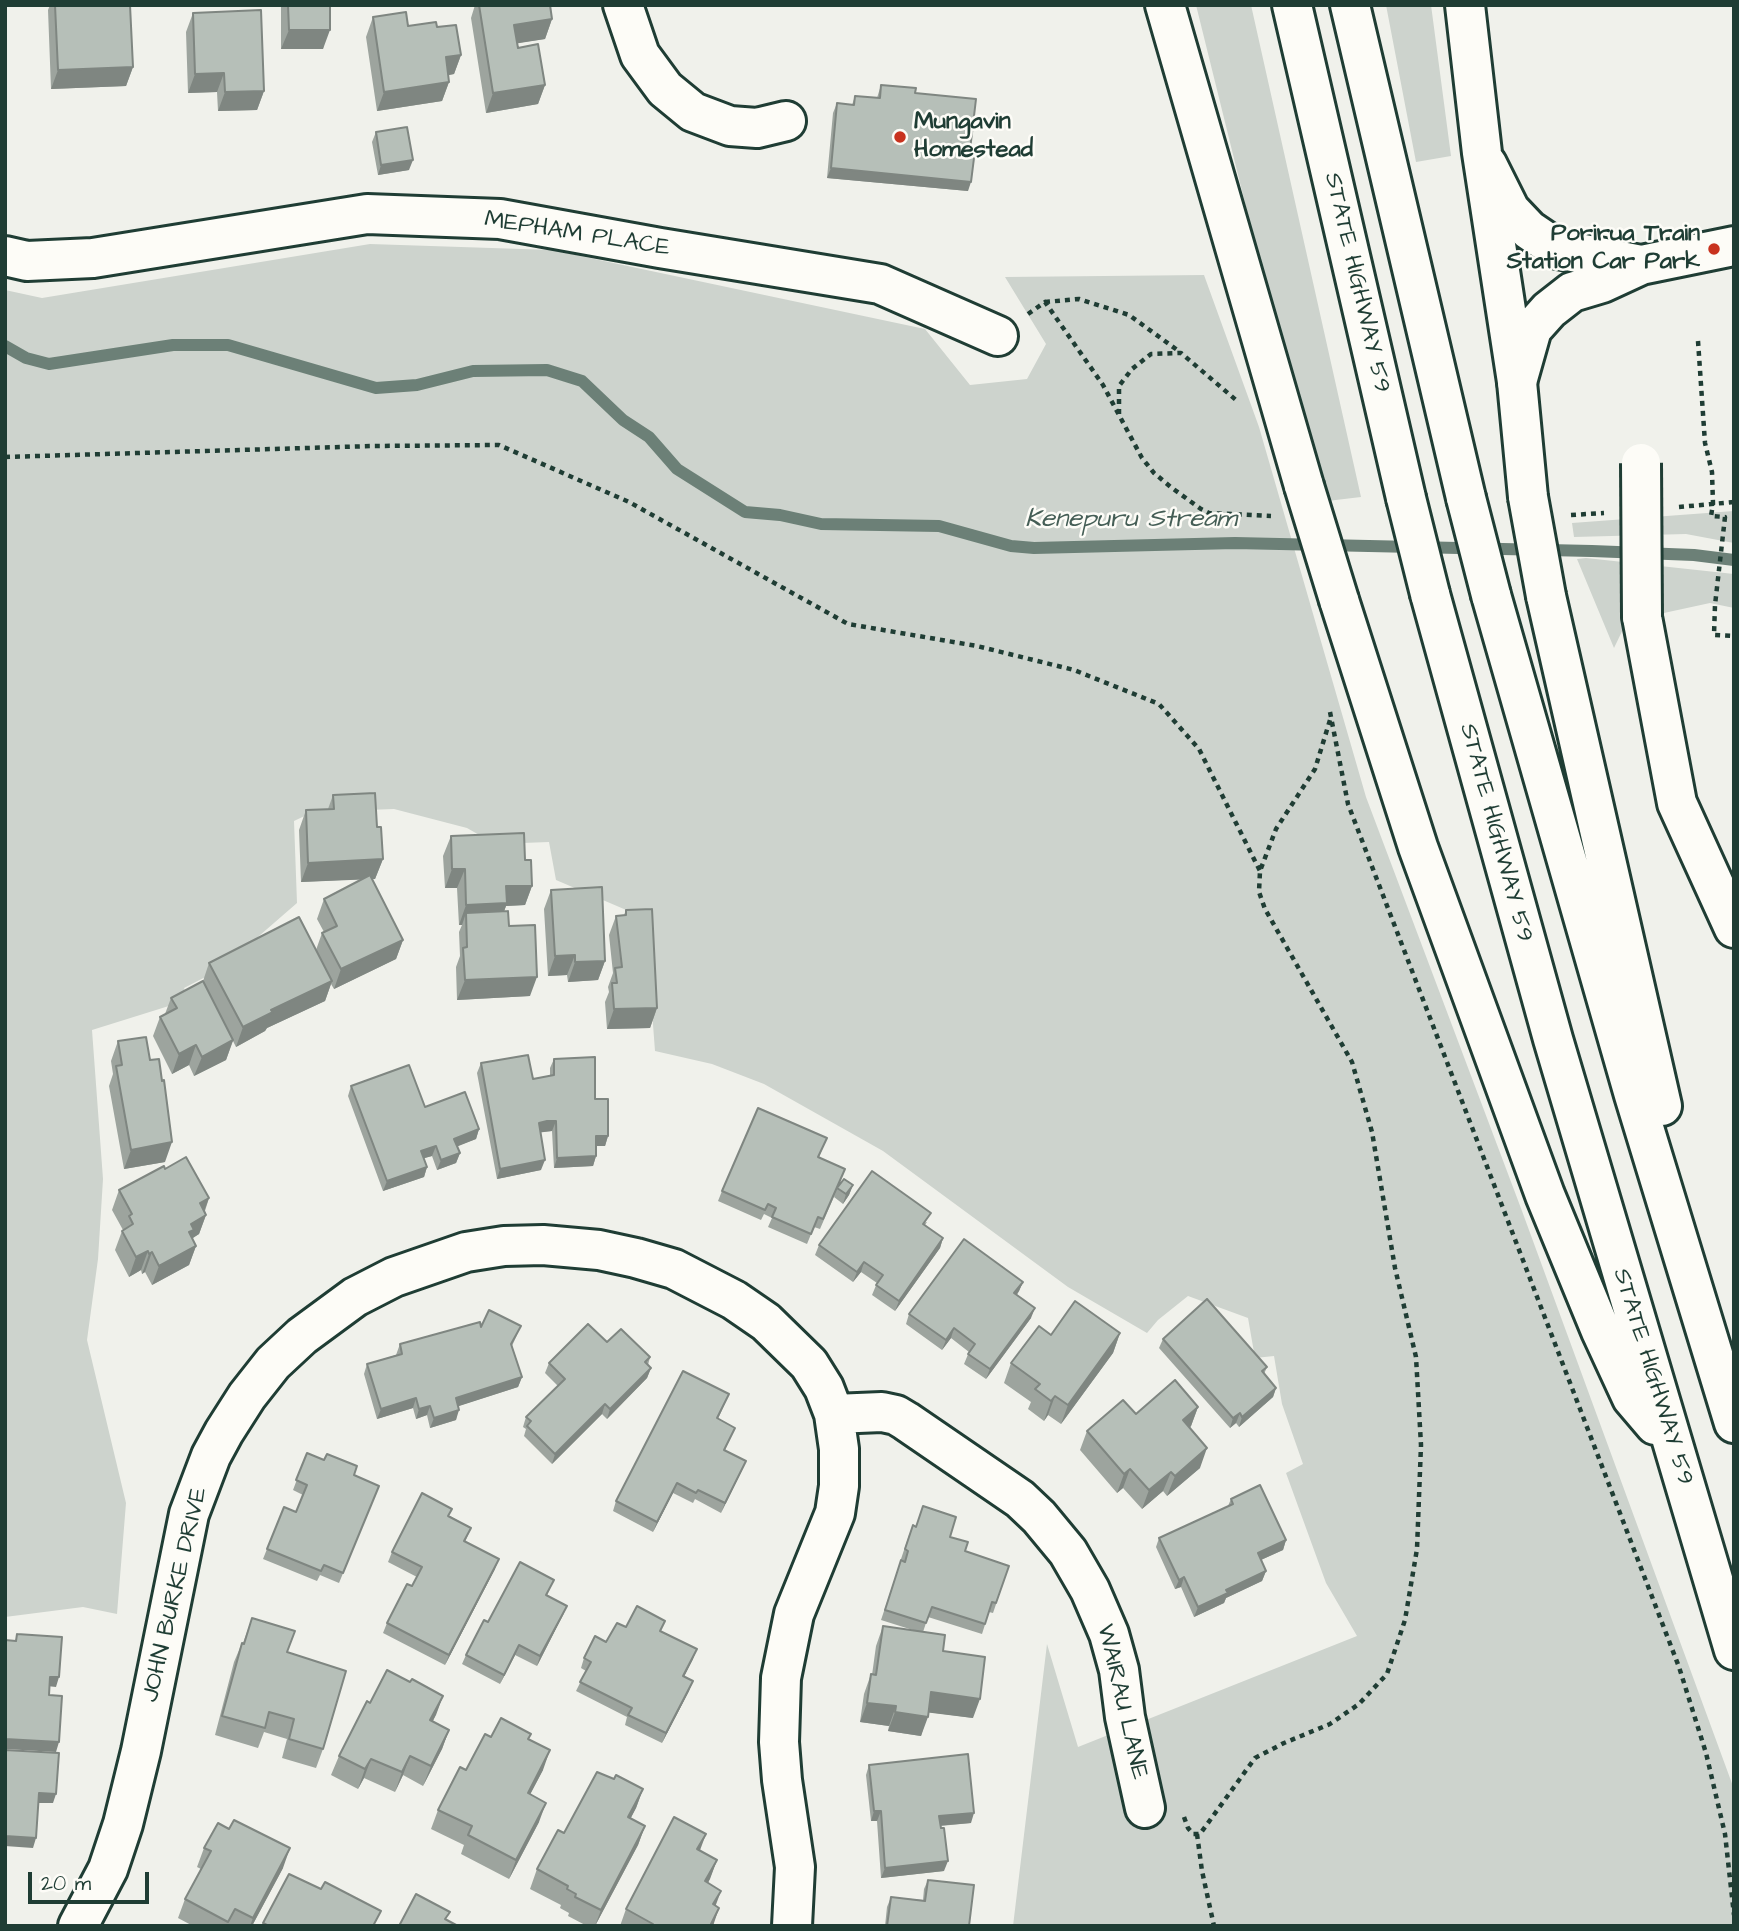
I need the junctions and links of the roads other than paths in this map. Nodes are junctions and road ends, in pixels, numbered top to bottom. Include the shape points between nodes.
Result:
1 (623, 5) edge
2 (1165, 5) edge
3 (1292, 5) edge
4 (1350, 5) edge
5 (1465, 5) edge
6 (786, 121) dead end
7 (1482, 153) junction
8 (1734, 246) edge
9 (5, 256) edge
10 (1640, 265) junction
11 (998, 336) road end
12 (1517, 382) junction
13 (1641, 463) dead end
14 (1734, 928) edge
15 (834, 1414) junction
16 (1734, 1422) edge
17 (1672, 1445) junction
18 (1734, 1650) edge
19 (1145, 1808) road end
20 (78, 1926) edge
21 (792, 1926) edge

1 - 6 main road via 640,55 665,89 693,112 730,126 757,128
2 - 17 main road, bridge via 1304,486 1418,847 1545,1195 1601,1331 1632,1398
3 - 17 main road, STATE HIGHWAY 59, bridge via 1430,594 1549,1026
4 - 16 main road, bridge via 1490,595
5 - 7 main road
7 - 10 main road via 1510,210 1529,230 1557,249
7 - 12 main road
8 - 10 main road
9 - 11 main road, MEPHAM PLACE via 27,261 93,258 367,214 500,219 880,284
10 - 12 main road via 1572,292 1549,310 1532,329
12 - 16 main road, bridge via 1528,497 1546,596
13 - 14 main road, bridge via 1642,617 1677,803
15 - 19 main road, WAIRAU LANE via 896,1415 1020,1499 1068,1552 1109,1634
15 - 20 main road, JOHN BURKE DRIVE via 809,1364 745,1307 674,1269 599,1250 543,1245 466,1252 394,1277 328,1314 273,1363 247,1395 200,1483 189,1514 122,1824 108,1869
15 - 21 main road, JOHN BURKE DRIVE via 839,1449 835,1513 794,1614 781,1678 779,1742 795,1867
17 - 18 main road, STATE HIGHWAY 59

